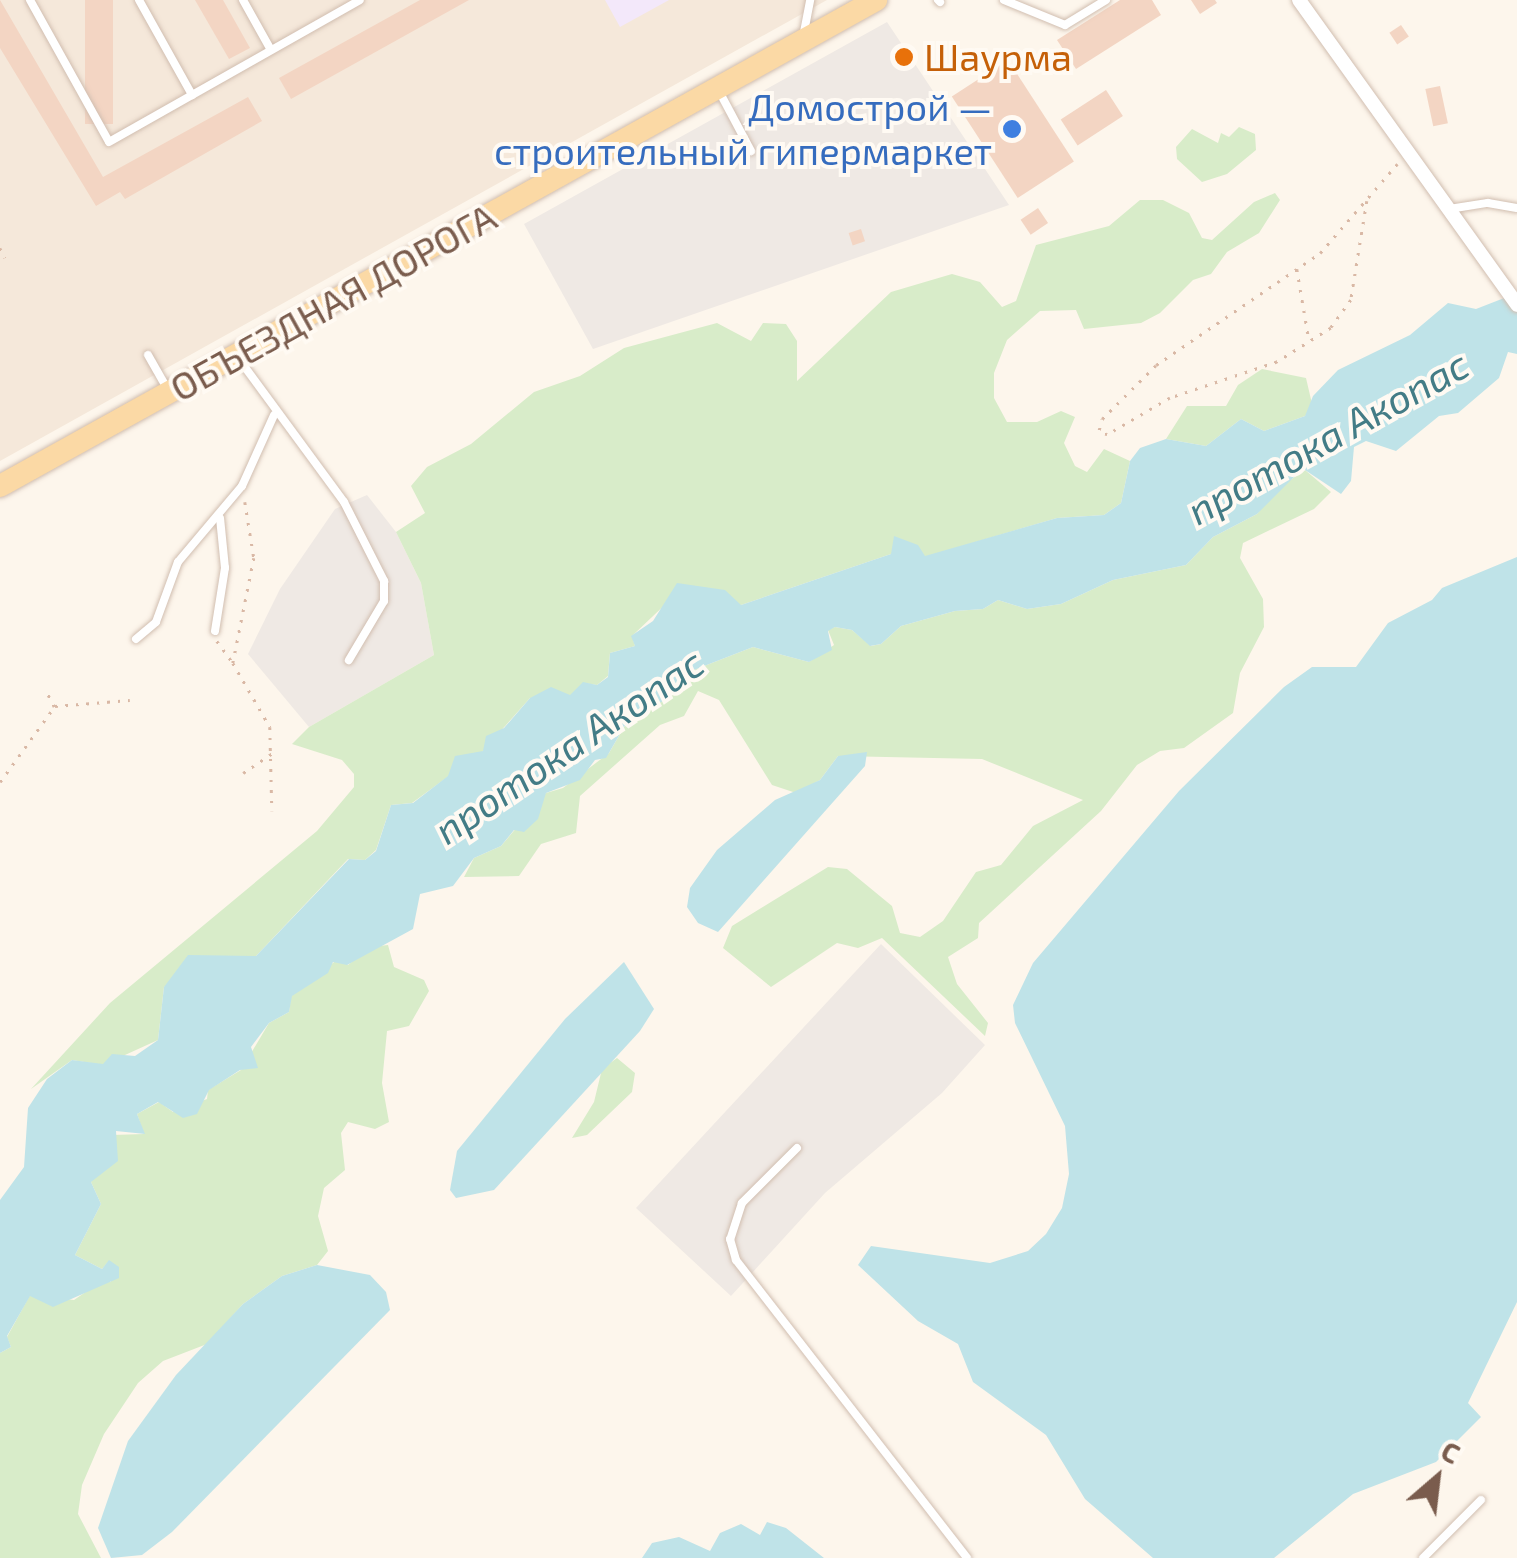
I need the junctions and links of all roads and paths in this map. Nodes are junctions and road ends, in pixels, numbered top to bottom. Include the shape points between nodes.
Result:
1 (30, 0) edge
2 (140, 0) edge
3 (243, 0) edge
4 (360, 0) edge
5 (810, 0) edge
6 (876, 0) edge
7 (1004, 0) edge
8 (1106, 0) edge
9 (1299, 0) edge
10 (802, 42) junction
11 (271, 50) junction
12 (718, 89) junction
13 (192, 95) junction
14 (751, 152) dead end
15 (1408, 152) junction
16 (1367, 202) junction
17 (1517, 208) edge
18 (1449, 210) junction
19 (0, 248) edge
20 (5, 258) dead end
21 (1297, 268) junction
22 (1517, 305) edge
23 (1310, 341) junction
24 (148, 355) dead end
25 (236, 355) junction
26 (169, 392) junction
27 (274, 415) junction
28 (0, 486) edge
29 (242, 486) junction
30 (220, 518) junction
31 (215, 631) joint
32 (136, 639) dead end
33 (350, 660) dead end
34 (233, 664) junction
35 (45, 689) dead end
36 (130, 700) dead end
37 (54, 706) junction
38 (275, 753) junction
39 (244, 773) dead end
40 (0, 782) edge
41 (272, 811) dead end
42 (797, 1148) dead end
43 (1481, 1500) dead end
44 (967, 1558) edge
45 (1424, 1558) edge

1 - 13 lane via 109,142
2 - 13 lane
3 - 11 lane
4 - 11 lane
5 - 10 lane
6 - 10 main road, ОБЪЕЗДНАЯ ДОРОГА
7 - 8 lane via 1065,25
9 - 15 street
10 - 12 main road, ОБЪЕЗДНАЯ ДОРОГА
11 - 13 lane
12 - 14 lane
12 - 25 main road, ОБЪЕЗДНАЯ ДОРОГА
15 - 16 path
15 - 18 street
16 - 21 path
16 - 23 path via 1351,300
17 - 18 lane via 1488,203
18 - 22 street
19 - 20 path
21 - 23 path
21 - 23 path via 1156,365 1099,430 1107,435 1170,398 1252,373
24 - 26 lane
25 - 26 main road, ОБЪЕЗДНАЯ ДОРОГА
25 - 27 lane
26 - 28 main road, ОБЪЕЗДНАЯ ДОРОГА
27 - 29 lane
27 - 33 lane via 344,502 384,581 384,600
29 - 30 lane
29 - 34 path via 254,558
30 - 31 lane via 226,568
30 - 32 lane via 178,562 156,622
31 - 34 path
34 - 38 path via 270,728
35 - 37 path
36 - 37 path
37 - 40 path
38 - 39 path
38 - 41 path
42 - 44 lane via 742,1203 732,1223 736,1260
43 - 45 lane

